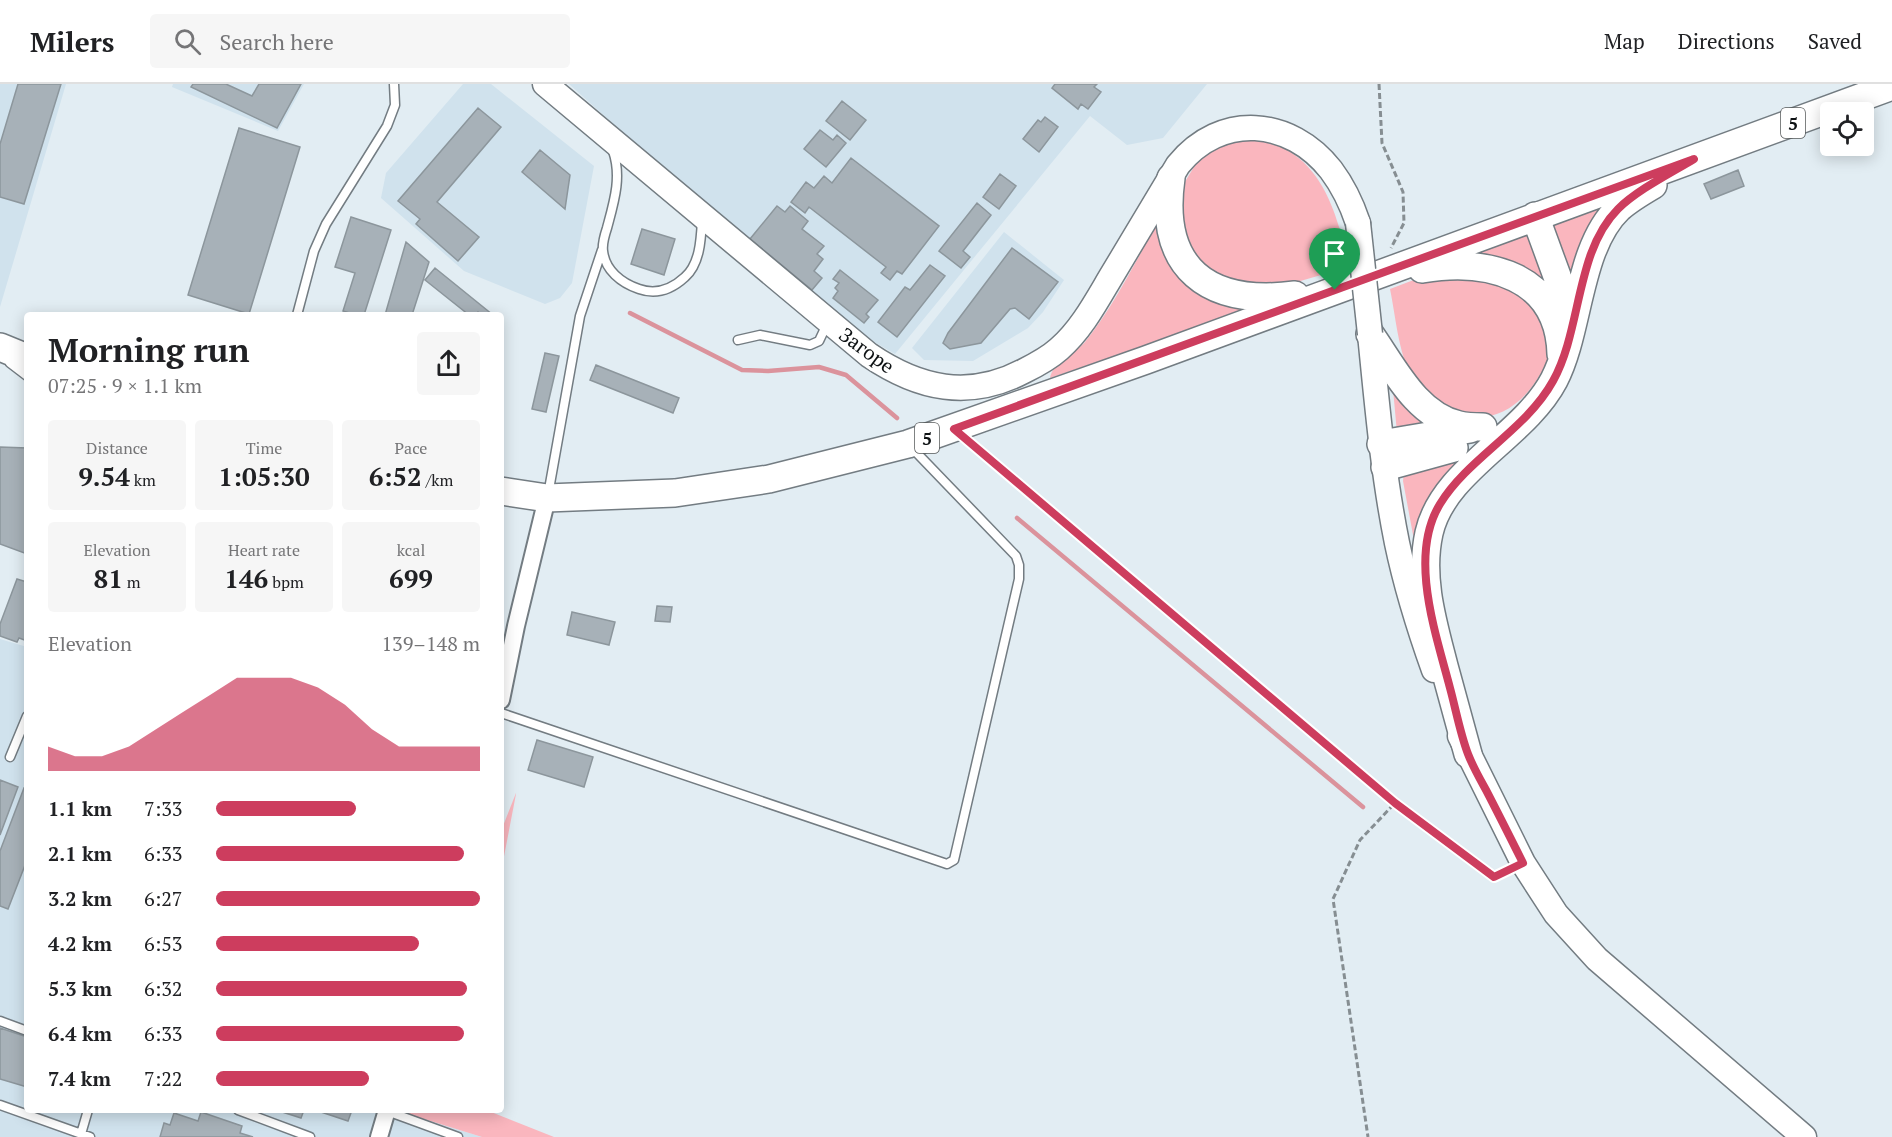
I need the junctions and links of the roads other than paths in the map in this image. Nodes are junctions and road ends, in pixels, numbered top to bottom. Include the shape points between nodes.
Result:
1 (394, 84) edge
2 (545, 84) edge
3 (1892, 86) edge
4 (608, 136) junction
5 (1694, 159) junction
6 (1170, 178) junction
7 (702, 215) junction
8 (1535, 216) junction
9 (602, 250) junction
10 (1376, 276) junction
11 (1335, 290) junction
12 (298, 312) edge
13 (829, 321) junction
14 (1572, 326) junction
15 (1370, 334) junction
16 (738, 340) dead end
17 (0, 347) edge
18 (0, 355) edge
19 (24, 357) edge
20 (1562, 361) junction
21 (24, 374) edge
22 (1517, 425) junction
23 (1483, 427) junction
24 (908, 444) junction
25 (1383, 456) junction
26 (504, 491) edge
27 (548, 498) junction
28 (504, 685) edge
29 (504, 714) edge
30 (24, 723) edge
31 (1468, 754) junction
32 (10, 757) dead end
33 (0, 1021) edge
34 (24, 1030) edge
35 (0, 1105) edge
36 (87, 1113) edge
37 (246, 1113) edge
38 (386, 1113) edge
39 (392, 1113) edge
40 (81, 1134) junction
41 (90, 1137) edge
42 (310, 1137) edge
43 (379, 1137) edge
44 (458, 1137) edge
45 (1804, 1137) edge

1 - 12 lane via 395,105 387,126 326,224 314,251
2 - 4 main road, Загоре
3 - 5 main road, 5
4 - 7 main road, Загоре
4 - 9 lane via 618,164 617,188
5 - 8 main road, 5
5 - 14 main road via 1630,200 1608,222 1593,251
6 - 11 main road via 1168,215 1175,244 1188,268 1208,285 1258,297
6 - 13 main road, Загоре via 1075,332 1040,363 1008,378 975,387 952,388 908,378 869,355
6 - 15 main road, Загоре, bridge via 1189,152 1215,135 1242,128 1273,130 1302,144 1324,162 1342,188 1358,223
7 - 9 lane via 694,263 688,275 666,290 642,290 621,281
7 - 13 main road, Загоре
8 - 10 main road, 5
8 - 14 main road
9 - 27 lane via 580,316
10 - 11 main road, 5
10 - 20 main road via 1459,265 1488,268 1516,278 1540,297 1556,318
11 - 24 main road, 5
13 - 16 lane via 819,341 810,345 760,335
14 - 20 main road
15 - 23 main road via 1408,390 1427,409 1455,424
15 - 25 main road, Загоре
17 - 19 main road
18 - 21 lane
20 - 22 main road via 1554,381
22 - 23 main road
22 - 25 main road
22 - 31 main road via 1443,500 1433,518 1426,555 1429,606
23 - 25 main road
24 - 27 main road, 5 via 769,479 675,493
24 - 29 lane via 1016,555 1019,565 1014,601 951,863
25 - 31 main road, Загоре via 1408,589 1440,688
26 - 27 main road, 5
27 - 28 street
30 - 32 lane
31 - 45 main road, Загоре via 1523,863 1556,914 1597,958
33 - 34 lane
35 - 40 lane
36 - 40 lane
37 - 42 lane
38 - 43 street
39 - 44 lane
40 - 41 lane

